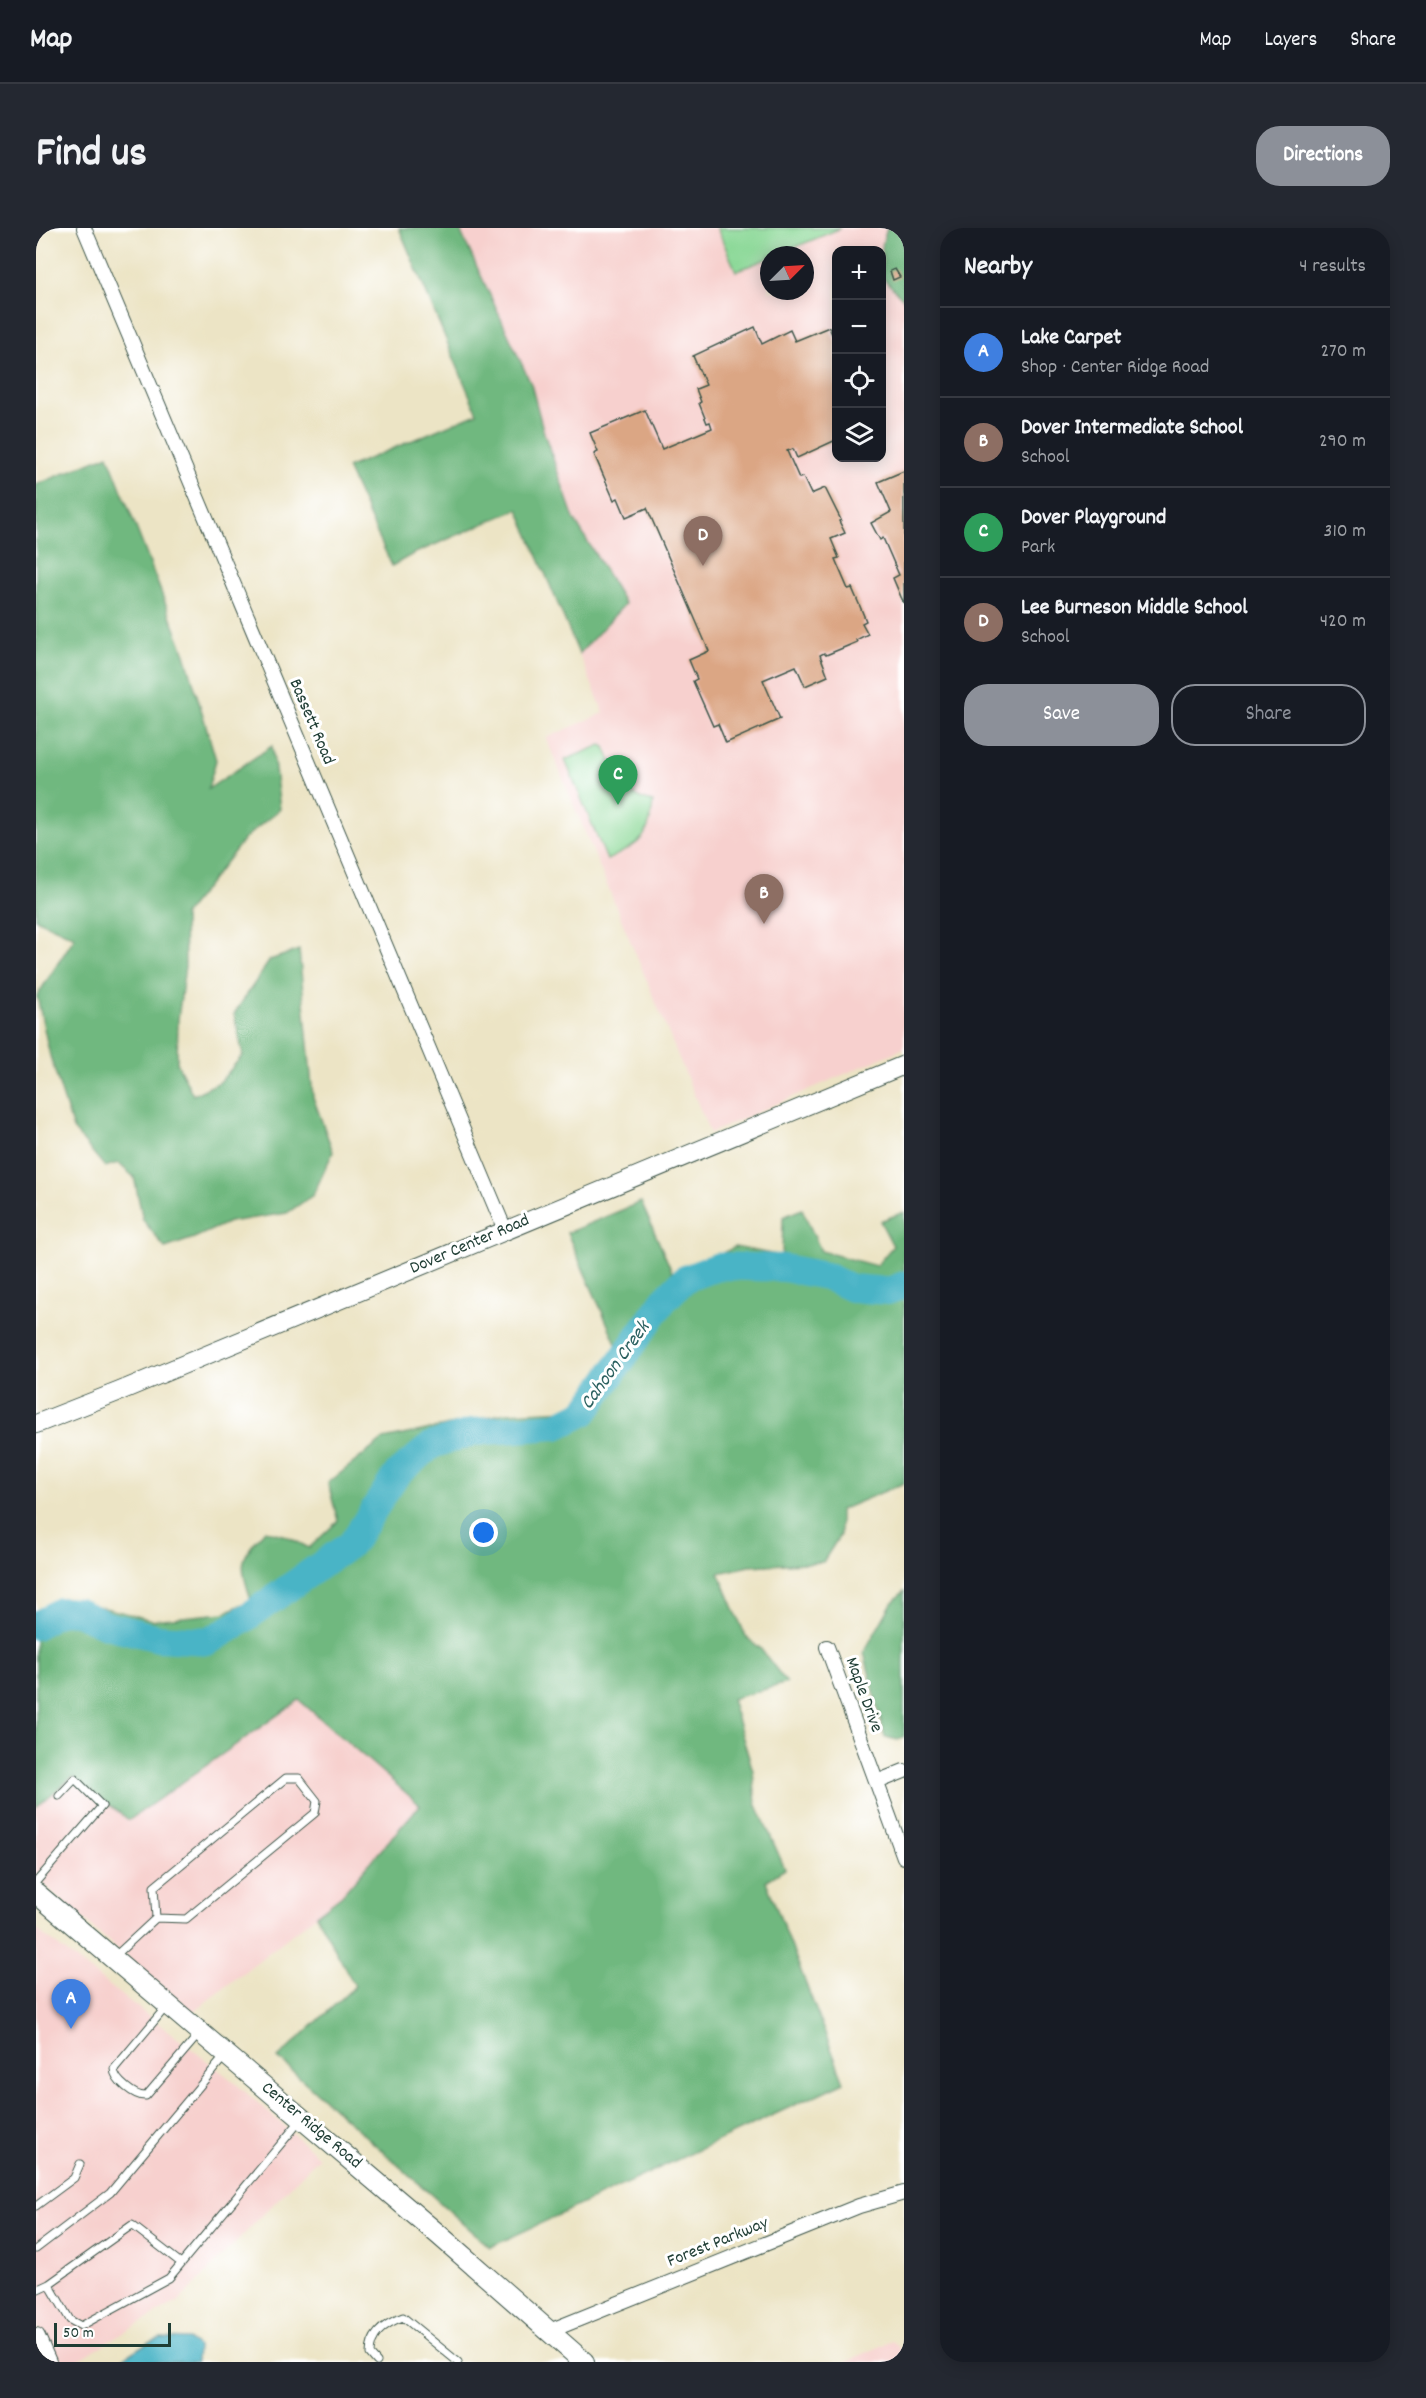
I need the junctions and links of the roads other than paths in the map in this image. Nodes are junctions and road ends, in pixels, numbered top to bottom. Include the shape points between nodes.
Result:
1 (84, 228) edge
2 (904, 1065) edge
3 (505, 1230) junction
4 (36, 1424) edge
5 (827, 1647) dead end
6 (904, 1771) edge
7 (877, 1782) junction
8 (59, 1796) dead end
9 (904, 1857) edge
10 (36, 1882) edge
11 (36, 1893) edge
12 (156, 1918) junction
13 (113, 1959) junction
14 (168, 2005) junction
15 (200, 2033) junction
16 (226, 2055) junction
17 (302, 2119) junction
18 (80, 2164) dead end
19 (904, 2193) edge
20 (36, 2206) edge
21 (36, 2249) edge
22 (181, 2263) junction
23 (49, 2284) junction
24 (36, 2290) edge
25 (547, 2332) junction
26 (36, 2337) edge
27 (47, 2362) edge
28 (377, 2362) edge
29 (458, 2362) edge
30 (584, 2362) edge

1 - 3 street, Bassett Road
2 - 3 street, Dover Center Road
3 - 4 street, Dover Center Road
5 - 7 street, Maple Drive
6 - 7 street
7 - 9 street, Maple Drive
8 - 10 lane via 75,1779 102,1806
11 - 13 main road, Center Ridge Road
12 - 12 lane via 154,1887 286,1778 299,1778 317,1801 315,1813 186,1919
12 - 13 lane
13 - 14 main road, Center Ridge Road
14 - 15 main road, Center Ridge Road
14 - 15 lane via 114,2069 117,2078 136,2094 146,2096
15 - 16 main road, Center Ridge Road
16 - 17 main road, Center Ridge Road
16 - 21 lane via 110,2193
17 - 22 lane
17 - 25 main road, Center Ridge Road
18 - 20 lane via 74,2178
19 - 25 street, Forest Parkway via 859,2206
22 - 23 lane via 132,2225
22 - 23 lane via 169,2278 81,2326 70,2320
23 - 24 lane
25 - 30 main road, Center Ridge Road
26 - 27 street
28 - 29 lane via 370,2354 370,2344 387,2322 403,2317

